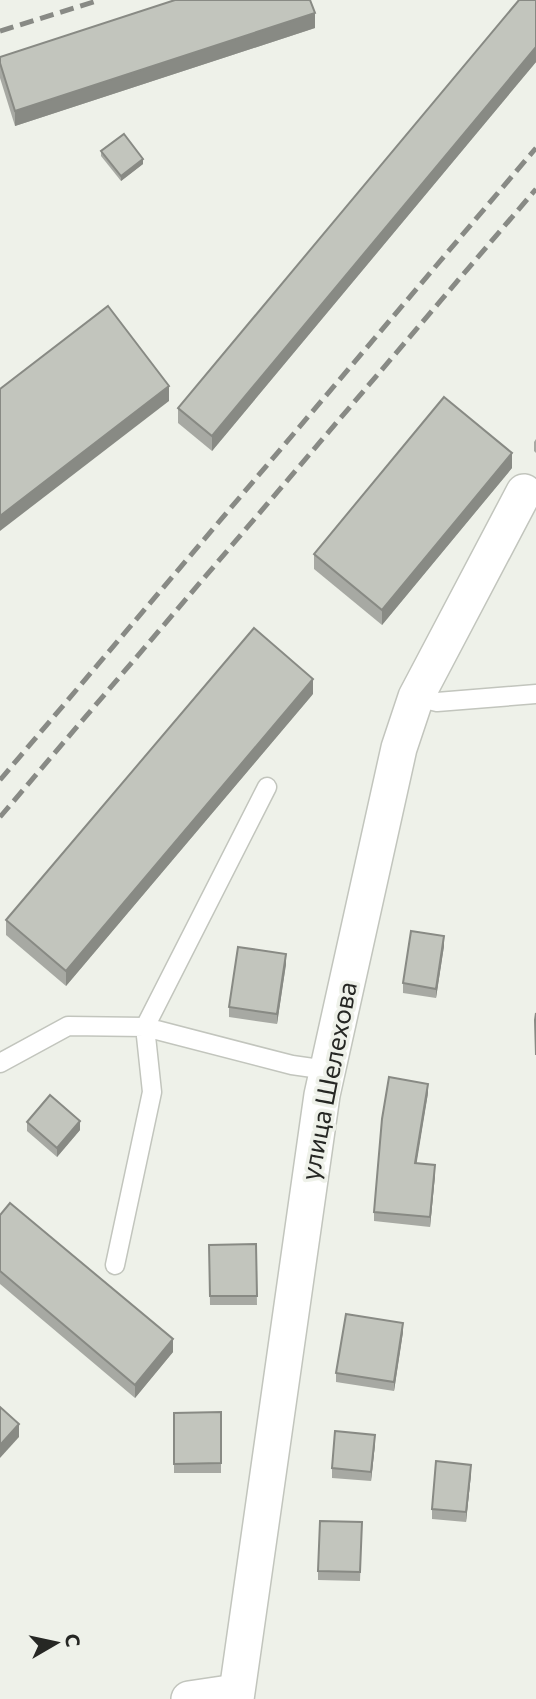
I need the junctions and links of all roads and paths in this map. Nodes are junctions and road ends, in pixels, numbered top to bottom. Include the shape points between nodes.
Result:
1 (524, 492) dead end
2 (536, 694) edge
3 (416, 696) junction
4 (267, 787) dead end
5 (145, 1027) junction
6 (0, 1063) edge
7 (327, 1070) junction
8 (115, 1265) dead end
9 (236, 1696) edge
10 (189, 1699) edge

1 - 3 street, улица Шелехова
2 - 3 lane via 437,702
3 - 7 street, улица Шелехова via 399,748
4 - 5 lane
5 - 6 lane via 68,1026
5 - 7 lane
5 - 8 lane via 152,1092
7 - 9 street, улица Шелехова
9 - 10 street

